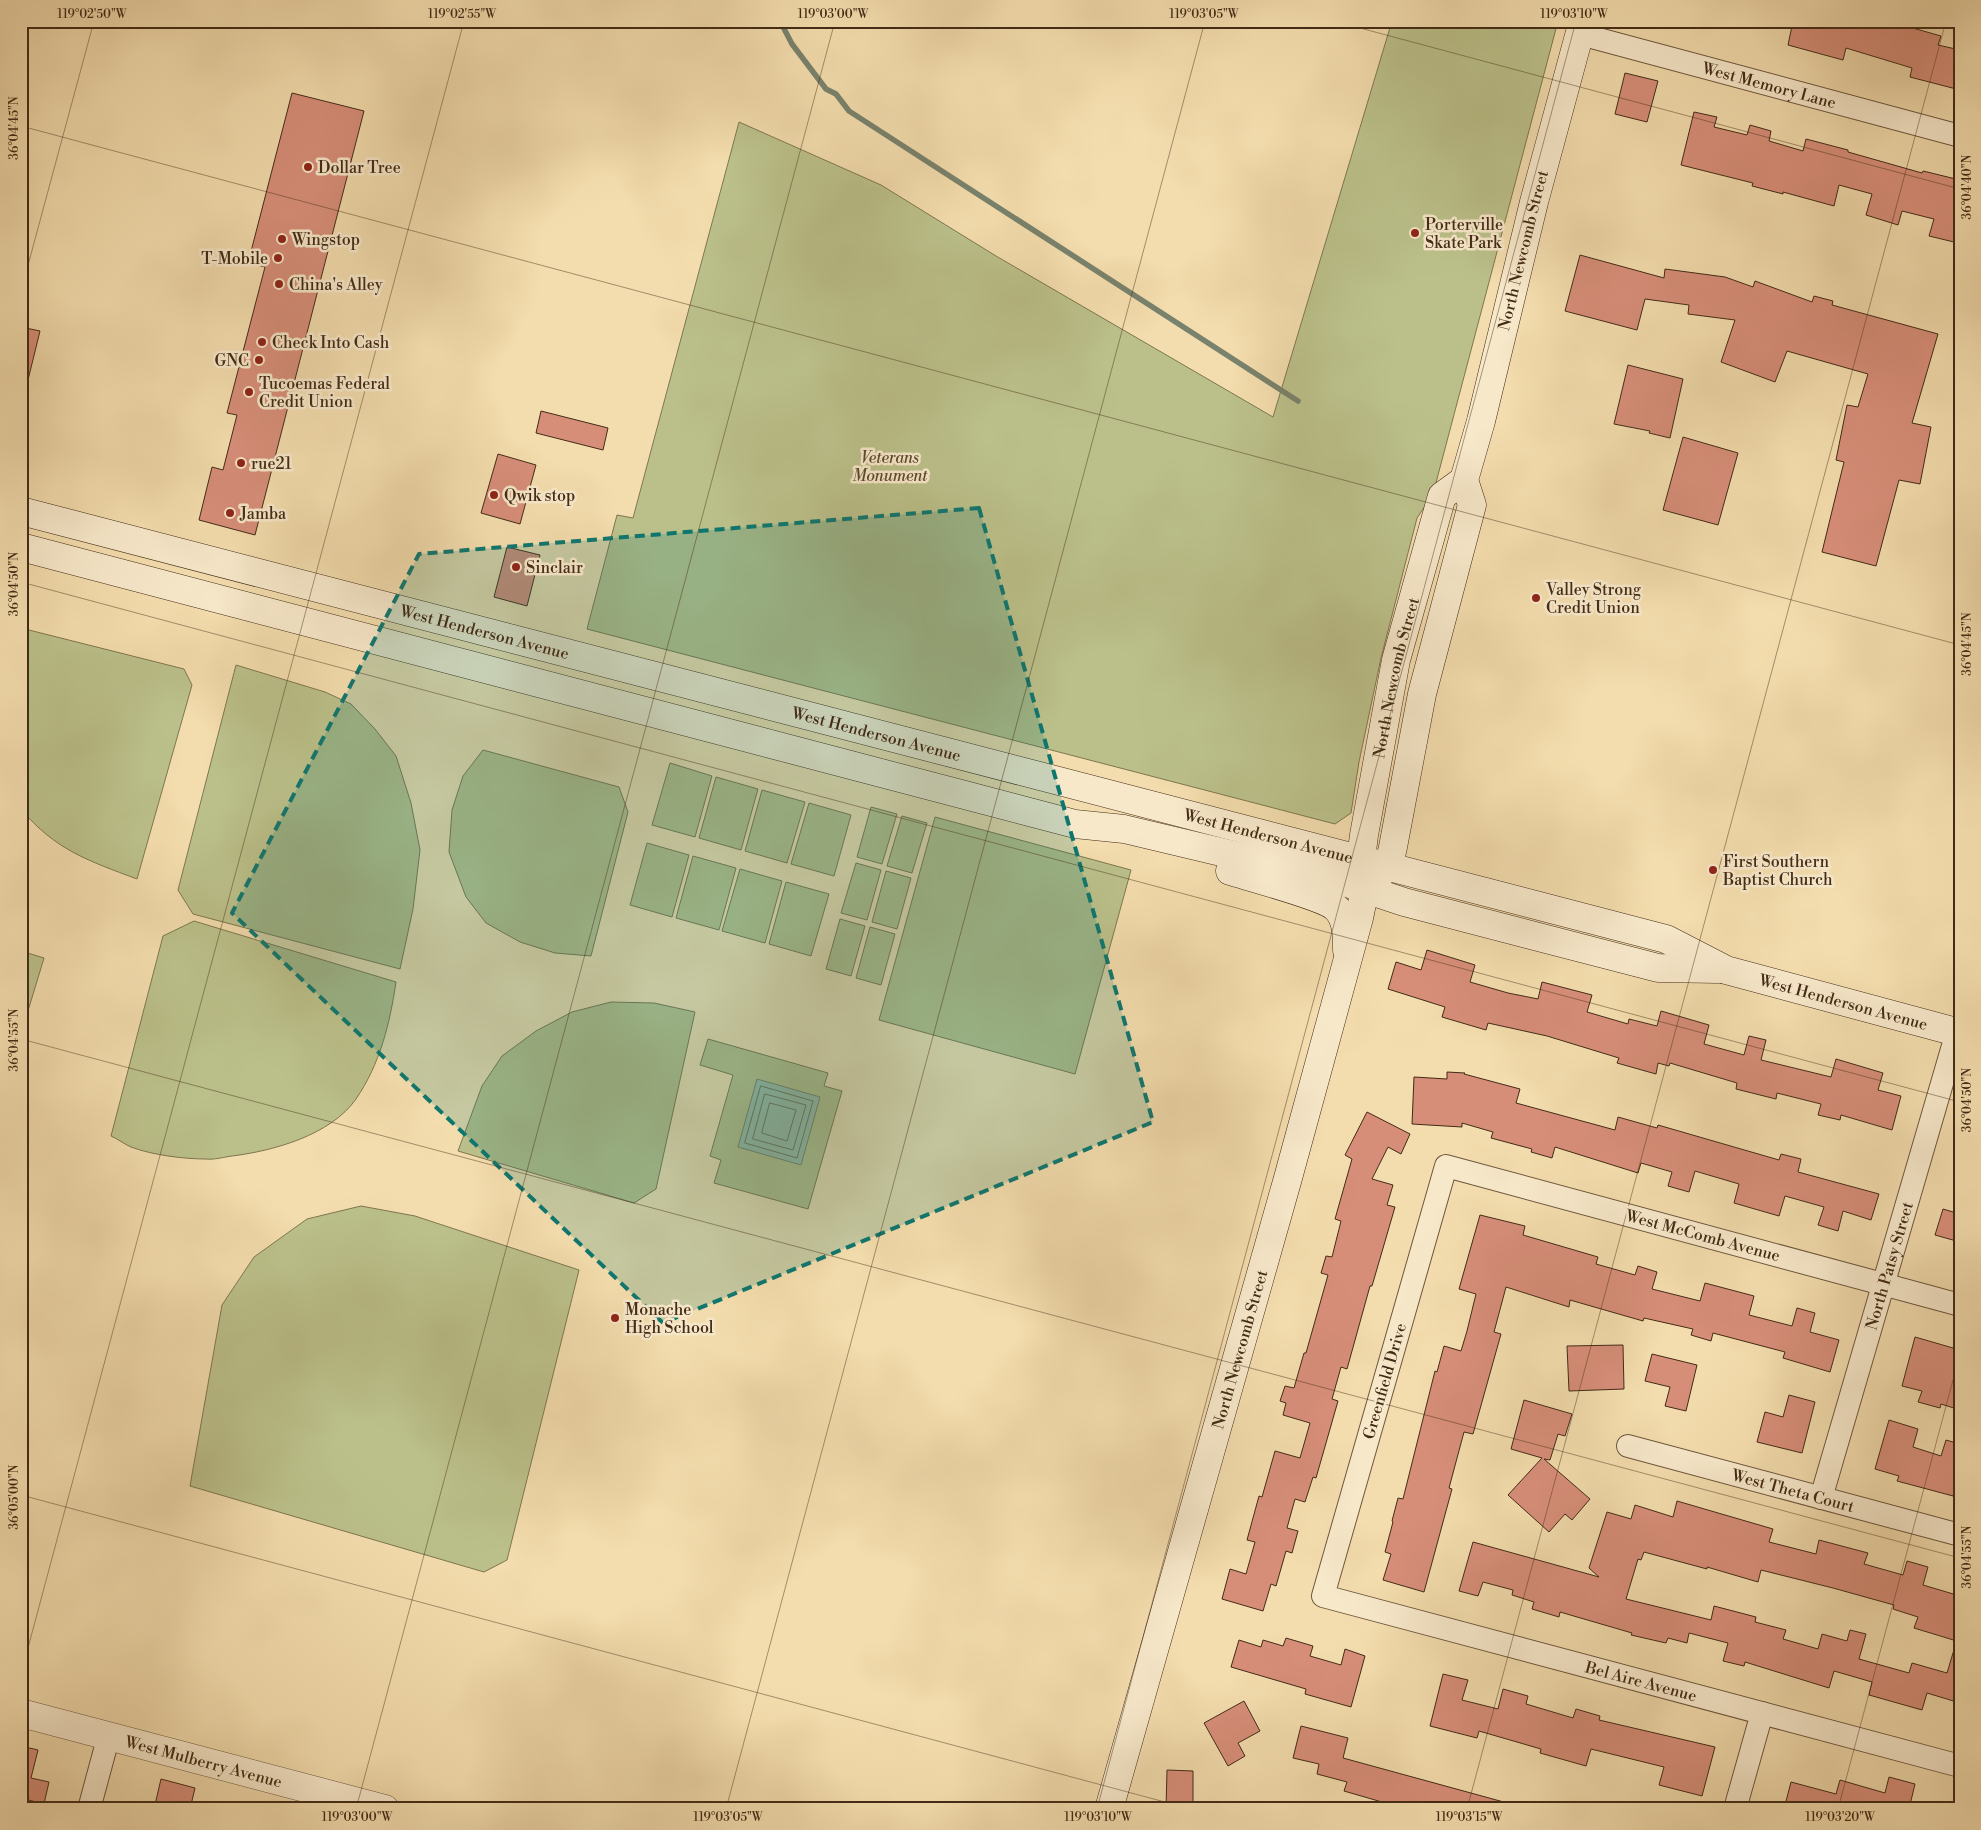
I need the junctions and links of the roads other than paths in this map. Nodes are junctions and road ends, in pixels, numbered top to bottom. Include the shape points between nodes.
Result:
1 (1582, 28) edge
2 (1960, 136) edge
3 (1464, 480) junction
4 (21, 510) edge
5 (1433, 527) junction
6 (21, 531) edge
7 (119, 536) junction
8 (21, 548) edge
9 (320, 626) junction
10 (1436, 645) junction
11 (571, 653) junction
12 (575, 693) junction
13 (787, 709) junction
14 (1075, 824) junction
15 (1361, 859) junction
16 (1388, 865) junction
17 (1365, 889) junction
18 (1347, 962) junction
19 (1726, 970) junction
20 (1958, 1032) edge
21 (1446, 1166) joint
22 (1884, 1284) junction
23 (1960, 1305) edge
24 (1628, 1446) dead end
25 (1821, 1498) junction
26 (1960, 1535) edge
27 (1322, 1596) joint
28 (21, 1712) edge
29 (1762, 1713) junction
30 (109, 1735) junction
31 (1960, 1766) edge
32 (351, 1804) edge
33 (89, 1809) edge
34 (385, 1809) edge
35 (1109, 1809) edge
36 (1735, 1809) edge

1 - 2 street, West Memory Lane
1 - 3 main road, North Newcomb Street
3 - 5 main road, North Newcomb Street via 1442,496
3 - 10 main road, North Newcomb Street via 1472,505
4 - 7 main road, West Henderson Avenue
5 - 10 main road via 1439,563 1426,614
5 - 15 main road, North Newcomb Street via 1396,660
6 - 7 main road via 76,543
7 - 11 main road, West Henderson Avenue
8 - 9 main road, West Henderson Avenue
9 - 11 main road via 346,620 362,622 545,666 559,663
9 - 12 main road, West Henderson Avenue
10 - 16 main road, North Newcomb Street via 1422,694
11 - 13 main road, West Henderson Avenue
12 - 13 main road via 594,681 611,682 668,693 713,708 758,715
12 - 14 main road, West Henderson Avenue
13 - 15 main road, West Henderson Avenue
14 - 17 main road, West Henderson Avenue via 1124,829
14 - 18 main road via 1328,903 1342,917 1347,934
15 - 16 main road, West Henderson Avenue
15 - 17 main road, North Newcomb Street
16 - 17 main road, North Newcomb Street
16 - 19 main road, West Henderson Avenue via 1666,939
17 - 18 main road, North Newcomb Street
17 - 19 main road, West Henderson Avenue via 1658,968
18 - 35 main road, North Newcomb Street
19 - 20 main road, West Henderson Avenue
20 - 22 street, North Patsy Street
21 - 22 street, West McComb Avenue
21 - 27 street, Greenfield Drive
22 - 23 street, West McComb Avenue
22 - 25 street, North Patsy Street
24 - 25 street, West Theta Court
25 - 26 street, West Theta Court
27 - 29 street, Bel Aire Avenue
28 - 30 main road, West Mulberry Avenue
29 - 31 street, Bel Aire Avenue
29 - 36 street
30 - 32 main road, West Mulberry Avenue
30 - 33 street
32 - 34 main road, West Mulberry Avenue

